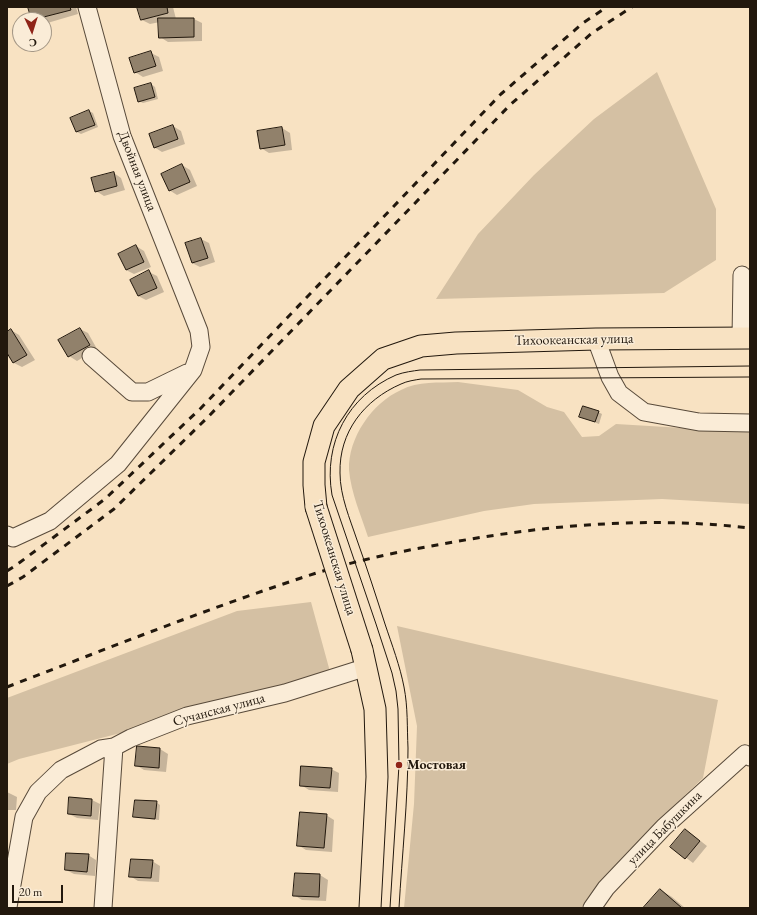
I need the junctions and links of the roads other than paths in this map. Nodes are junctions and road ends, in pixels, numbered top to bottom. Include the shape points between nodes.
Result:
1 (87, 7) edge
2 (742, 275) dead end
3 (745, 338) edge
4 (596, 339) junction
5 (91, 356) dead end
6 (193, 370) junction
7 (750, 423) edge
8 (9, 538) edge
9 (364, 658) junction
10 (114, 747) junction
11 (747, 756) edge
12 (8, 908) edge
13 (103, 908) edge
14 (370, 908) edge
15 (592, 908) edge

1 - 6 street, Двойная улица via 122,136 199,331 201,347
2 - 3 street
3 - 4 main road, Тихоокеанская улица
4 - 7 street via 610,377 619,393 644,412 699,422
4 - 9 main road, Тихоокеанская улица, bridge via 421,346 383,359 350,390 324,426 314,462 314,485 316,506
5 - 6 street via 132,392 148,392
6 - 8 street, Двойная улица via 118,464 50,521
9 - 10 street, Сучанская улица via 285,693 187,716
9 - 14 main road, Тихоокеанская улица via 375,709 377,777
10 - 12 street, Сучанская улица via 100,749 61,770 38,792 24,817
10 - 13 street
11 - 15 street, улица Бабушкина via 664,827 606,888

